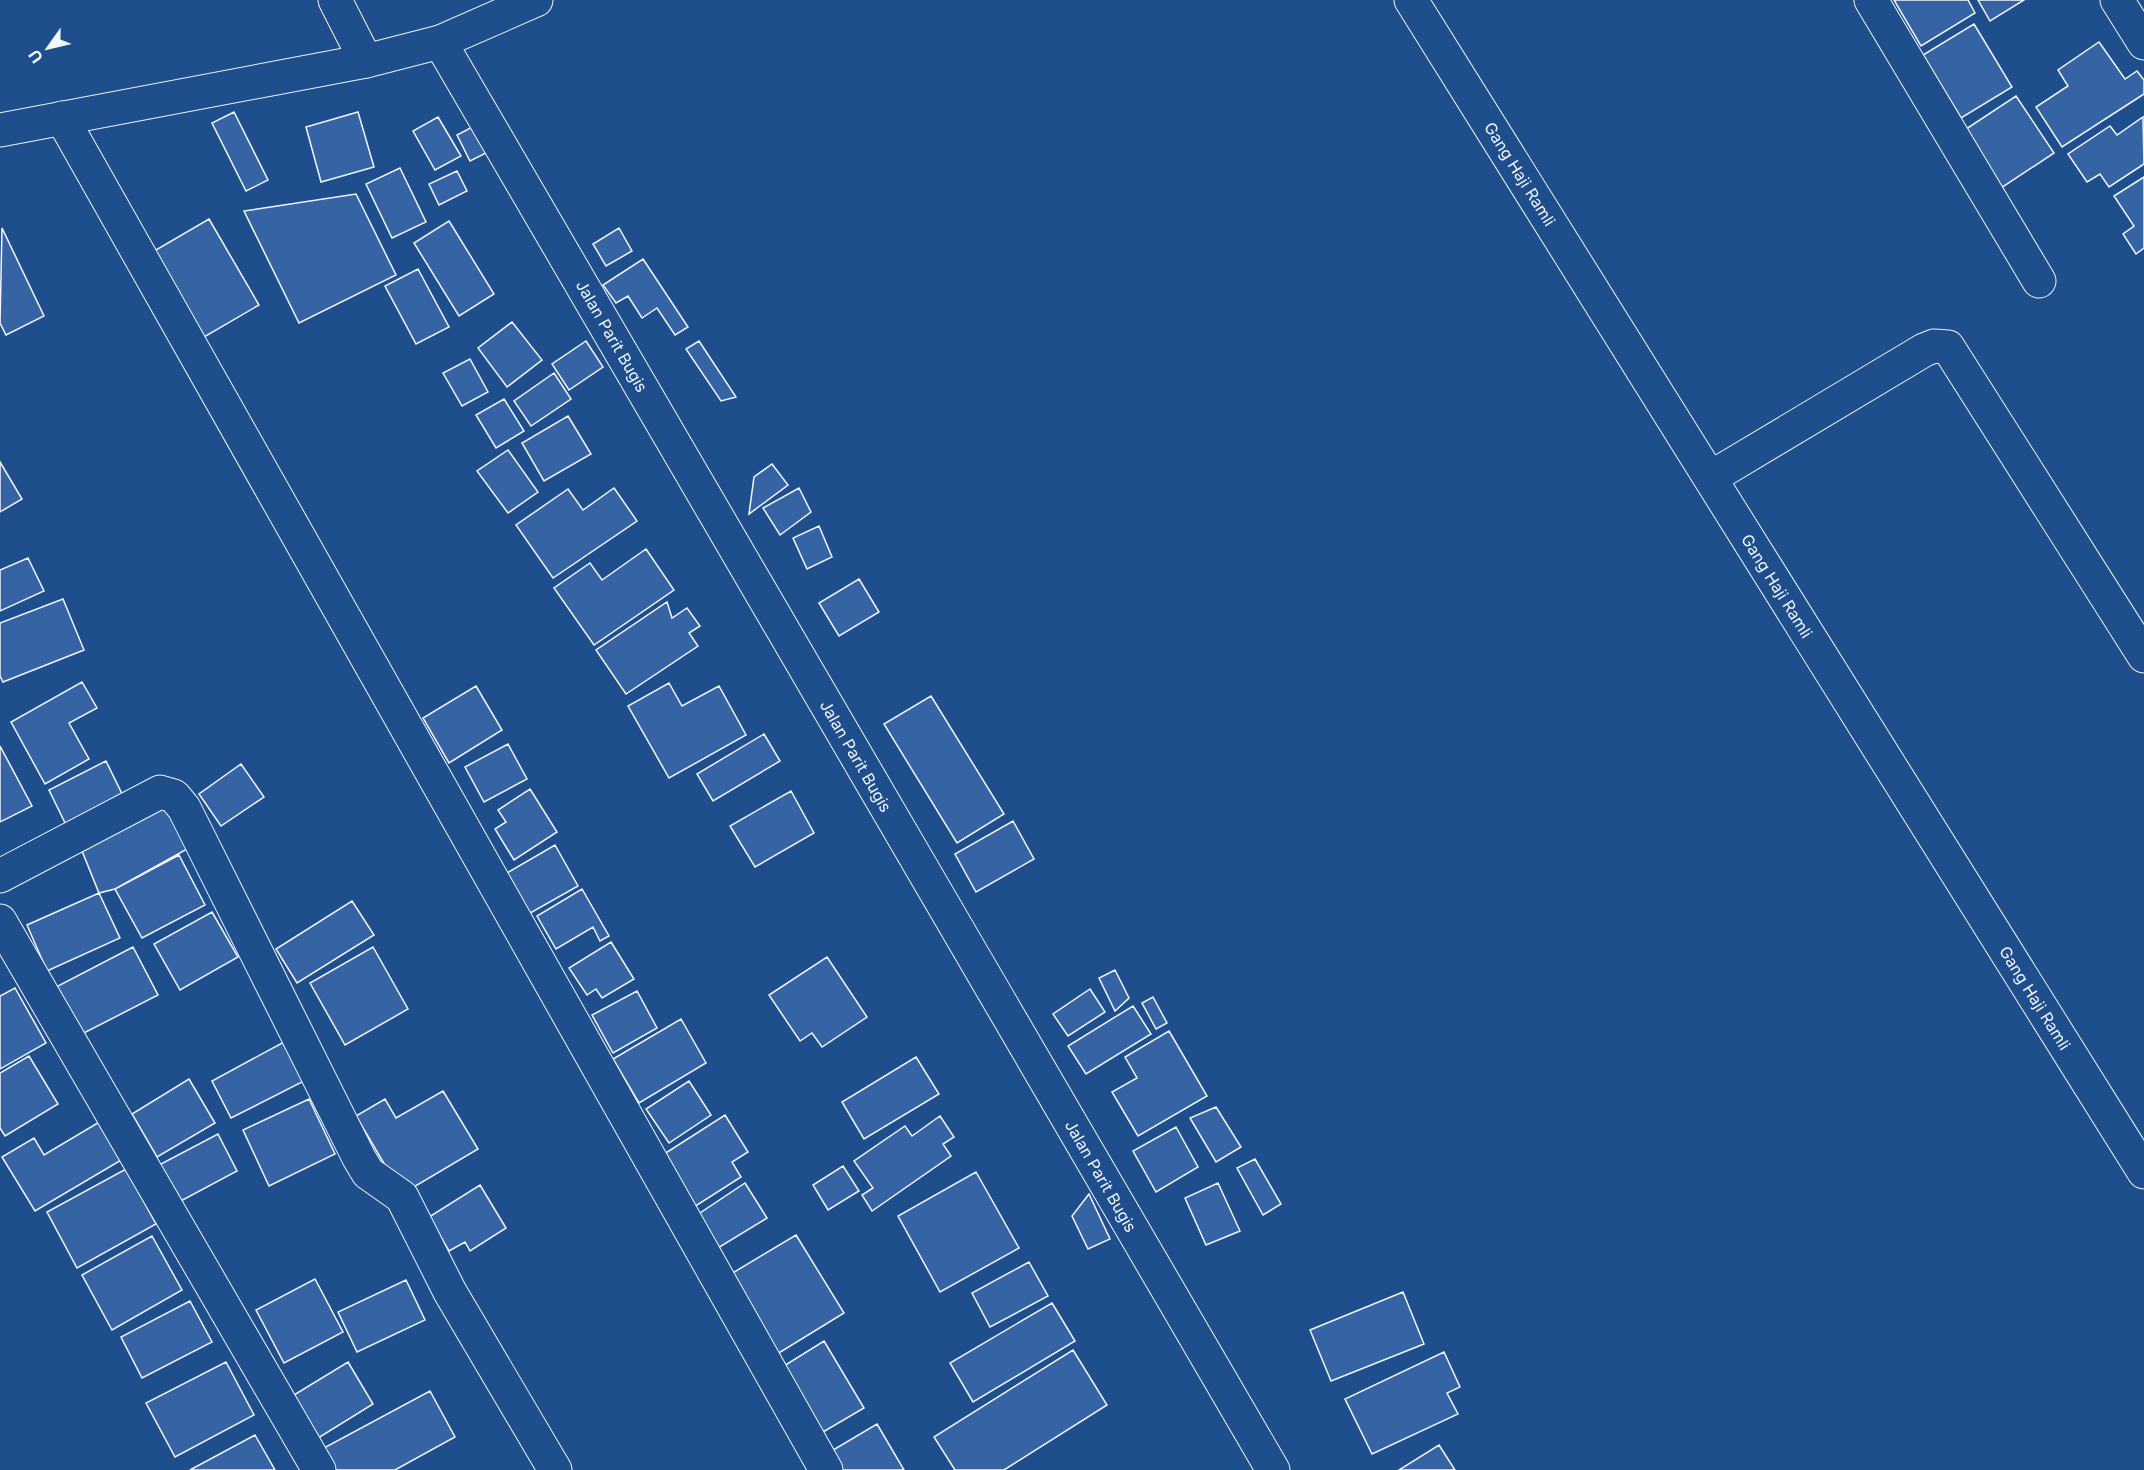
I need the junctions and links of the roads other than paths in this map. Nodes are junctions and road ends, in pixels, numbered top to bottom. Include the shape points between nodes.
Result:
1 (335, 0) edge
2 (536, 0) edge
3 (1411, 0) edge
4 (1871, 0) edge
5 (2117, 0) edge
6 (440, 42) junction
7 (2144, 43) edge
8 (366, 61) junction
9 (62, 118) junction
10 (0, 130) edge
11 (2039, 281) dead end
12 (1710, 478) junction
13 (2144, 656) edge
14 (0, 876) edge
15 (0, 921) edge
16 (2144, 1172) edge
17 (319, 1470) edge
18 (555, 1470) edge
19 (826, 1470) edge
20 (1273, 1470) edge

1 - 8 street
2 - 6 street
3 - 12 street, Gang Haji Ramli
4 - 11 street
5 - 7 street
6 - 8 street
6 - 20 street, Jalan Parit Bugis
8 - 9 street
9 - 10 street
9 - 19 street
12 - 13 street via 1924,350 1948,347
12 - 16 street, Gang Haji Ramli
14 - 18 street via 160,792 174,796 184,808 358,1158 368,1173 402,1197 450,1292
15 - 17 street

